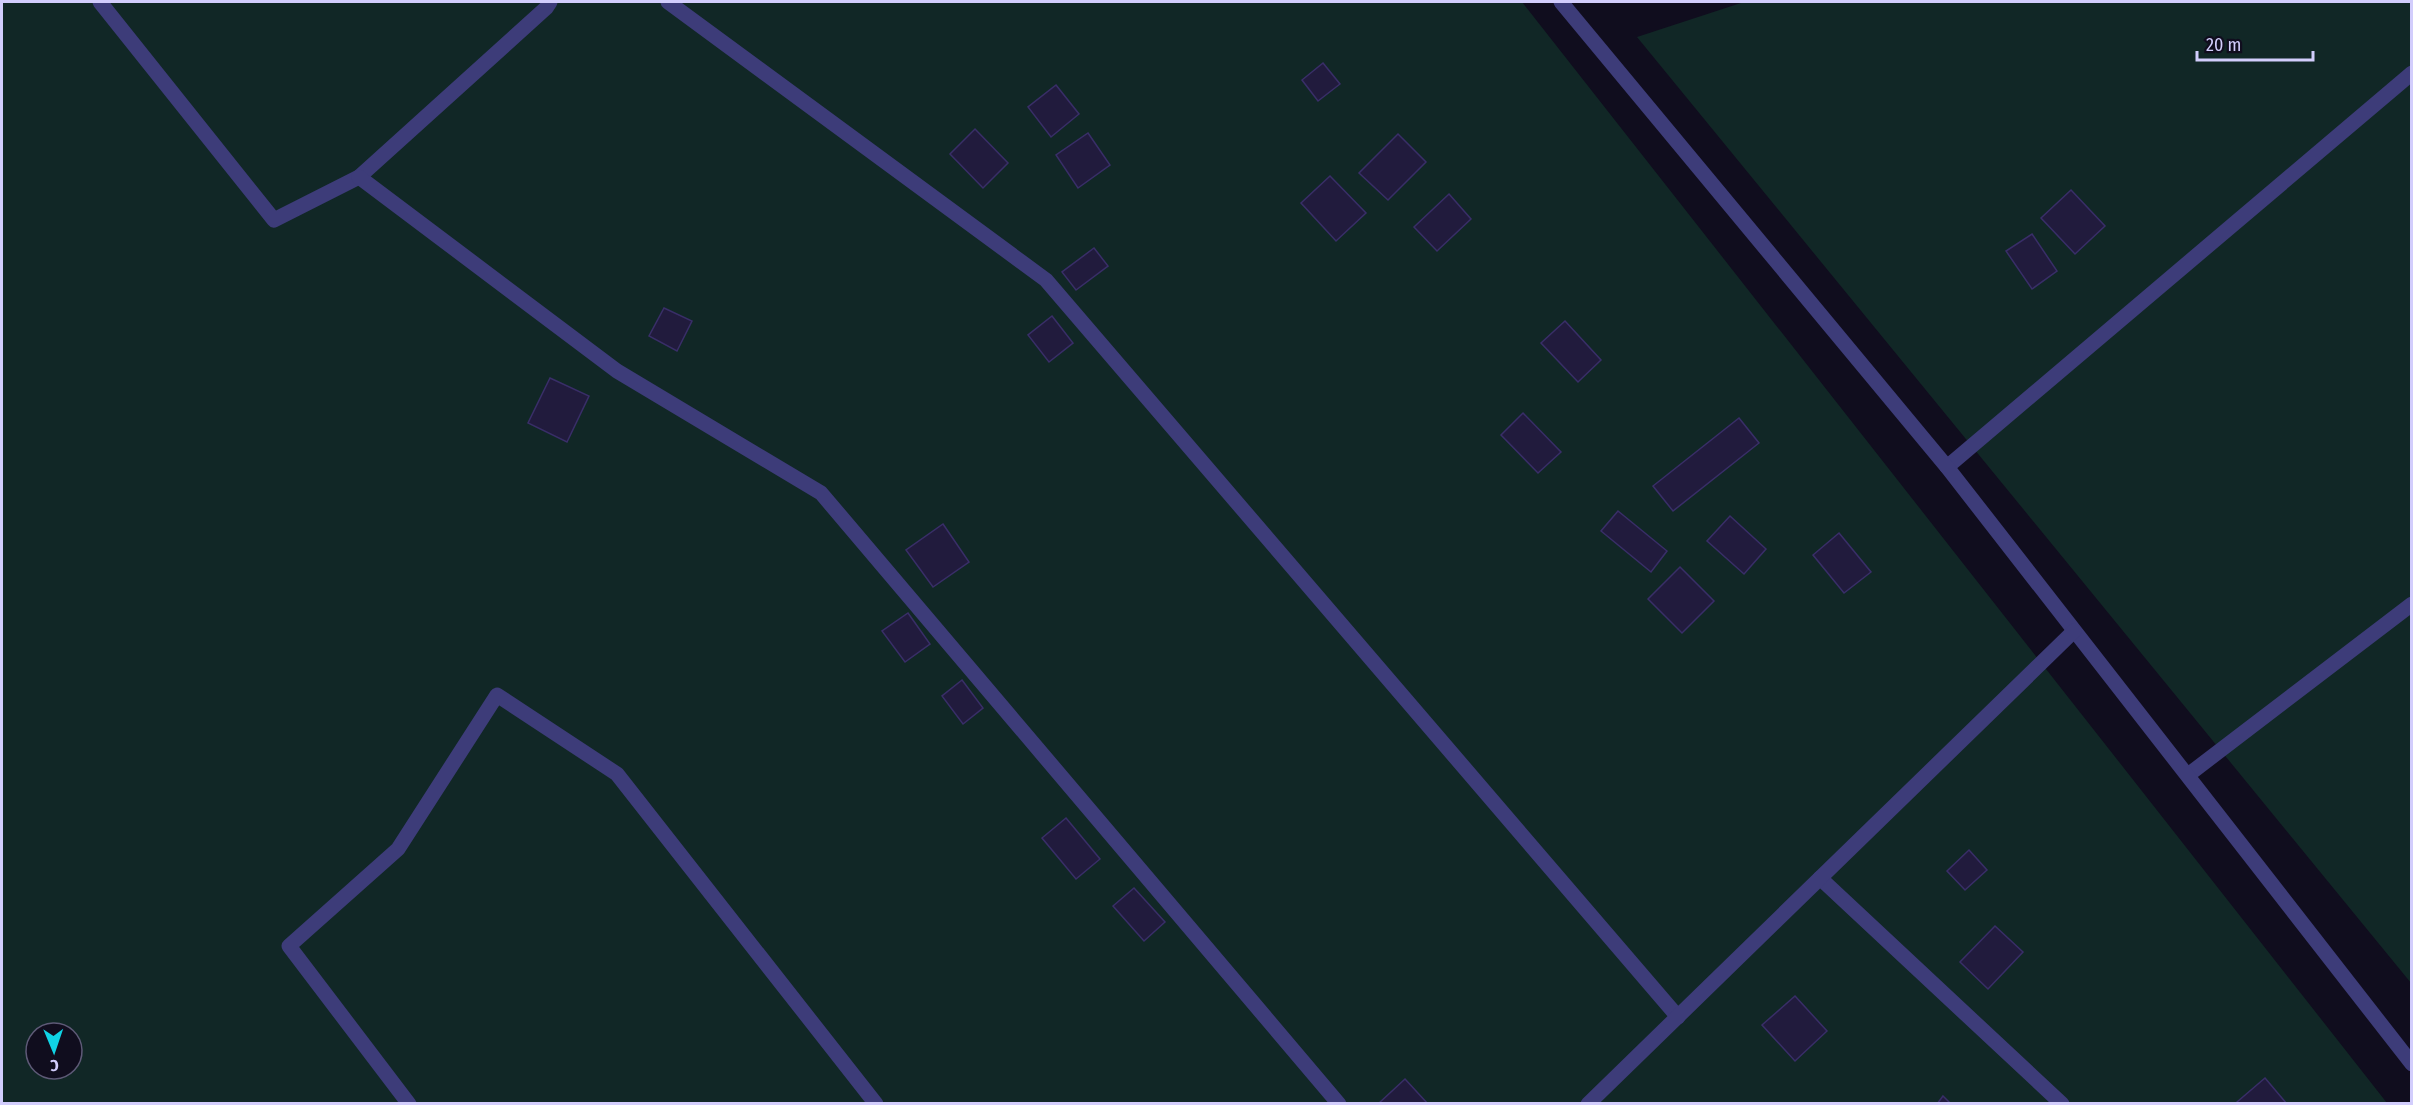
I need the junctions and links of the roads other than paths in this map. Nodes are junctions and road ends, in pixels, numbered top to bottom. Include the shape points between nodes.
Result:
1 (100, 2) edge
2 (550, 2) edge
3 (668, 2) edge
4 (1561, 2) edge
5 (2412, 73) edge
6 (359, 177) junction
7 (1947, 467) junction
8 (2412, 604) edge
9 (2073, 631) junction
10 (2188, 775) junction
11 (1820, 878) junction
12 (1678, 1017) junction
13 (2412, 1064) edge
14 (409, 1104) edge
15 (876, 1104) edge
16 (1339, 1104) edge
17 (1588, 1104) edge
18 (2062, 1104) edge

1 - 6 street via 274,220
2 - 6 street
3 - 12 street via 1046,280
4 - 7 street
5 - 7 street
6 - 16 street via 617,371 821,493
7 - 9 street
8 - 10 street
9 - 10 street
9 - 11 street
10 - 13 street
11 - 12 street
11 - 18 street
12 - 17 street
14 - 15 street via 289,946 398,849 497,695 617,774

